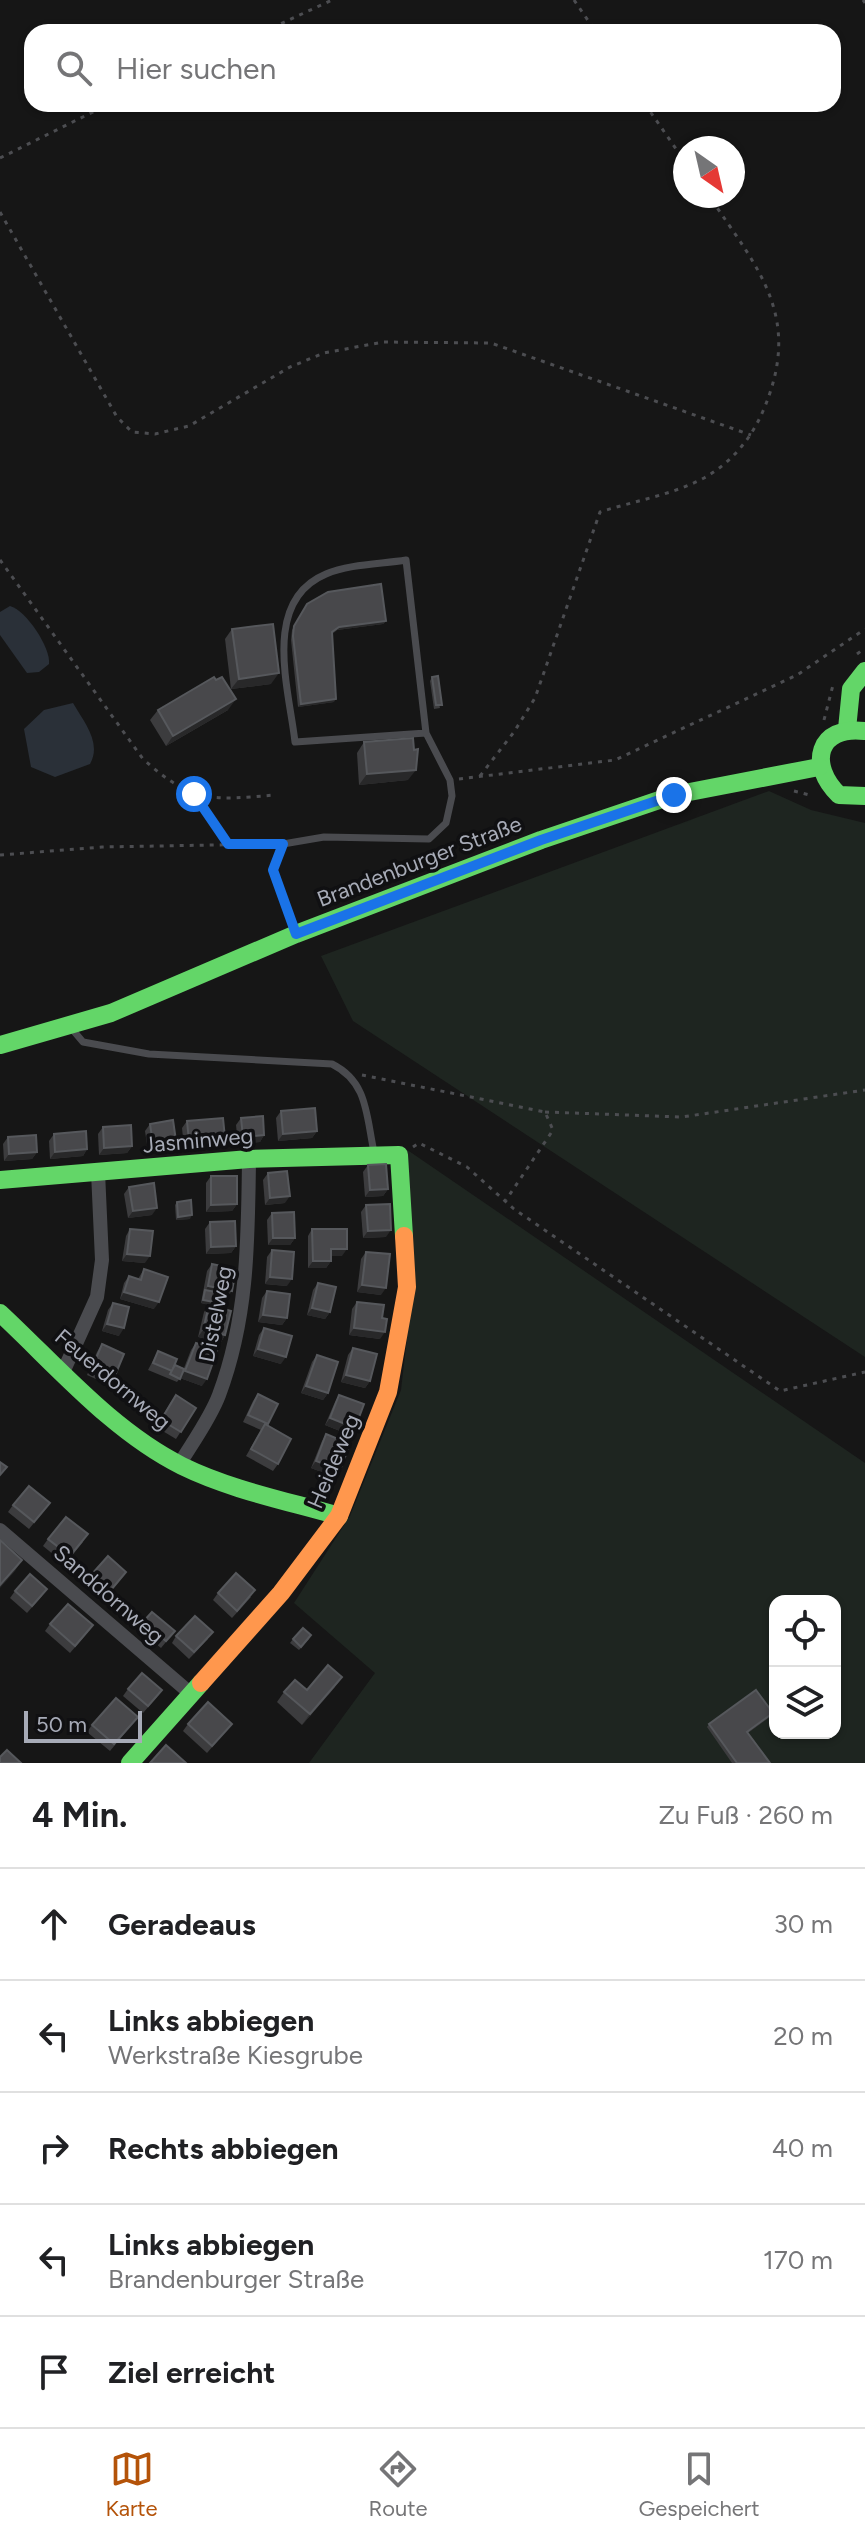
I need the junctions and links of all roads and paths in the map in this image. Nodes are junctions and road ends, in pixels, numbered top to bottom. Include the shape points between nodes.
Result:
1 (332, 0) edge
2 (574, 0) edge
3 (280, 24) edge
4 (590, 24) edge
5 (93, 112) edge
6 (651, 112) edge
7 (673, 145) edge
8 (0, 158) edge
9 (717, 208) edge
10 (0, 212) edge
11 (751, 435) junction
12 (0, 560) edge
13 (865, 629) edge
14 (865, 648) edge
15 (859, 664) edge
16 (838, 677) dead end
17 (824, 721) dead end
18 (856, 730) edge
19 (426, 733) junction
20 (819, 767) junction
21 (795, 771) junction
22 (480, 776) junction
23 (450, 780) junction
24 (785, 792) dead end
25 (194, 794) junction
26 (275, 795) dead end
27 (865, 796) edge
28 (228, 844) junction
29 (283, 844) junction
30 (0, 855) edge
31 (296, 934) junction
32 (71, 1027) junction
33 (0, 1045) edge
34 (350, 1073) junction
35 (865, 1090) edge
36 (545, 1112) junction
37 (375, 1153) junction
38 (399, 1155) junction
39 (249, 1159) junction
40 (98, 1172) junction
41 (0, 1180) edge
42 (505, 1202) junction
43 (0, 1313) edge
44 (64, 1370) junction
45 (865, 1372) edge
46 (179, 1465) junction
47 (339, 1516) junction
48 (0, 1530) edge
49 (190, 1693) junction
50 (130, 1763) edge

1 - 3 path
2 - 4 path
5 - 8 path
6 - 7 path
9 - 11 path via 764,282 775,306 781,342 775,385
10 - 11 path via 117,417 132,432 155,434 189,426 290,367 324,353 383,342 491,343
11 - 22 path via 734,457 704,478 600,512 535,698
12 - 25 path via 143,759 173,786
13 - 22 path via 797,675 615,760
14 - 15 path
15 - 18 street via 851,689
16 - 17 path
18 - 20 street via 829,739
19 - 19 lane via 295,742 282,632 295,598 326,574 406,560
19 - 23 lane
20 - 21 street, Brandenburger Straße
20 - 27 street via 822,779 839,795
21 - 24 path via 798,791
21 - 31 street, Brandenburger Straße via 659,800
22 - 23 path
23 - 29 lane via 446,823 429,839 324,837
25 - 26 path
25 - 28 path
28 - 29 path
28 - 30 path
29 - 31 lane via 273,870
31 - 32 street, Brandenburger Straße
32 - 33 street, Brandenburger Straße
32 - 34 lane via 83,1042 108,1048 332,1064
34 - 36 path
34 - 37 lane via 359,1085
35 - 36 path via 682,1117
36 - 42 path via 553,1130
37 - 38 street, Jasminweg
37 - 39 street, Jasminweg
38 - 42 path via 419,1143 467,1167
38 - 47 street, Heideweg via 407,1287 388,1392
39 - 40 street, Jasminweg
39 - 46 street, Distelweg via 248,1272 239,1329 218,1398
40 - 41 street, Jasminweg
40 - 44 street via 102,1260 97,1297
42 - 45 path via 780,1391
43 - 44 street, Feuerdornweg
44 - 46 street, Feuerdornweg
46 - 47 street, Feuerdornweg
47 - 49 street, Heideweg via 281,1593
48 - 49 street, Sanddornweg
49 - 50 street, Heideweg

